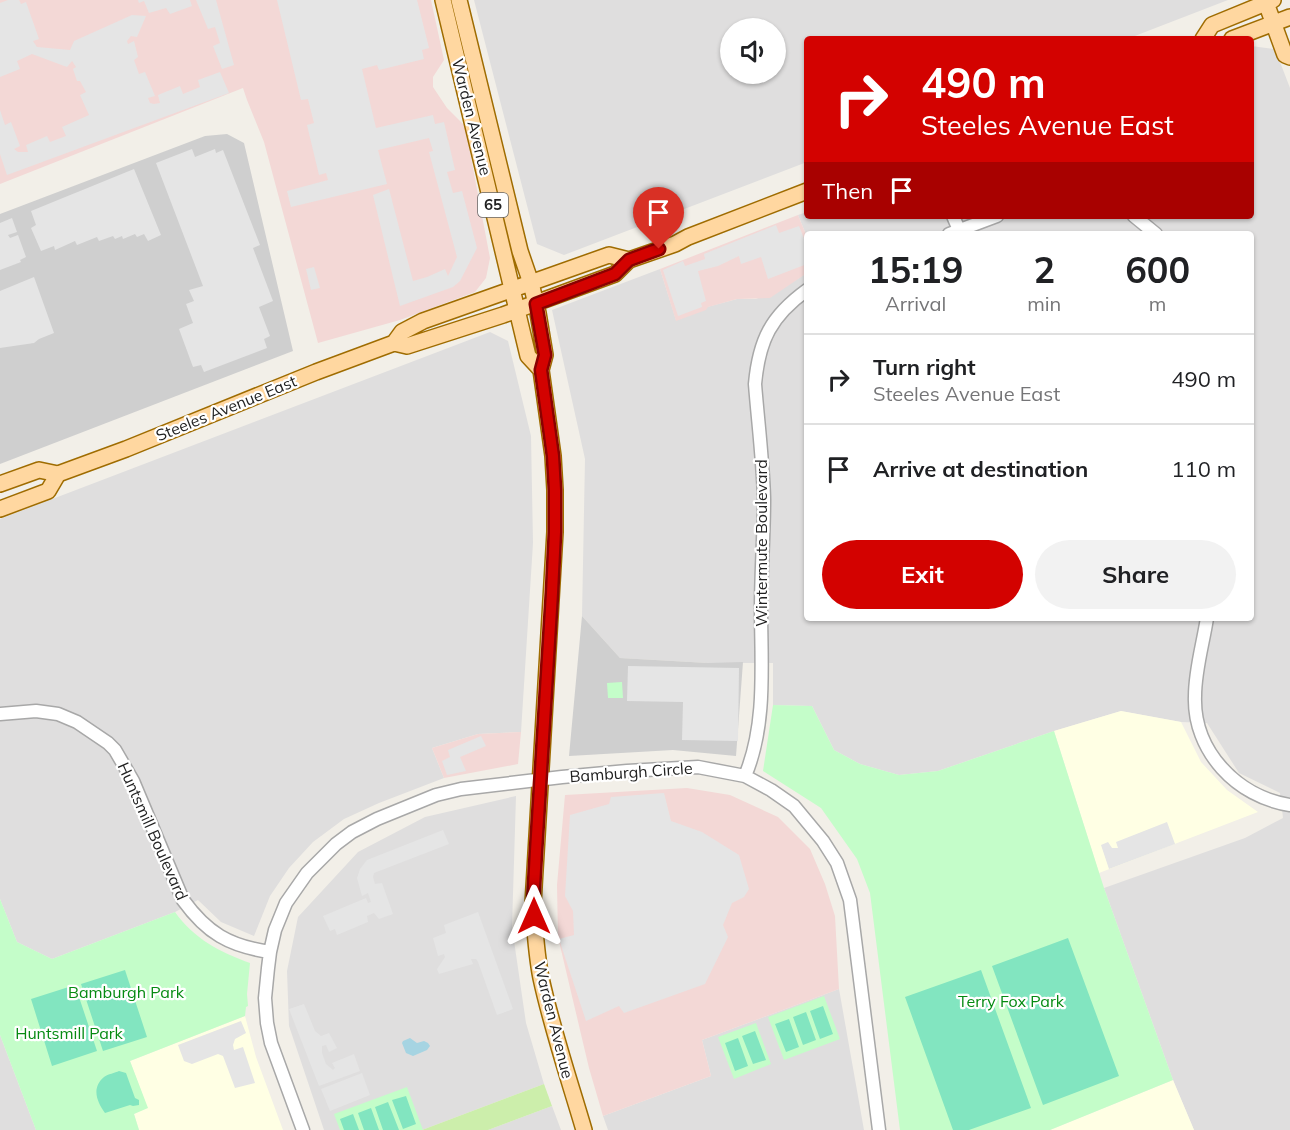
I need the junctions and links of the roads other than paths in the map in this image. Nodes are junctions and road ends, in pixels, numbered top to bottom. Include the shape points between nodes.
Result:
1 (443, 0) edge
2 (459, 0) edge
3 (1283, 0) edge
4 (1268, 1) edge
5 (1290, 18) edge
6 (1273, 23) junction
7 (1206, 36) edge
8 (1240, 36) edge
9 (1290, 57) edge
10 (804, 192) edge
11 (989, 219) edge
12 (1138, 219) edge
13 (957, 231) edge
14 (1152, 231) edge
15 (629, 260) junction
16 (531, 283) junction
17 (512, 290) junction
18 (804, 292) edge
19 (536, 304) junction
20 (516, 310) junction
21 (394, 343) junction
22 (541, 370) junction
23 (58, 474) junction
24 (0, 484) edge
25 (0, 509) edge
26 (1206, 621) edge
27 (0, 714) edge
28 (745, 776) junction
29 (541, 779) junction
30 (1290, 805) edge
31 (270, 952) junction
32 (303, 1130) edge
33 (584, 1130) edge
34 (879, 1130) edge

1 - 17 main road, Warden Avenue / 65
2 - 16 main road, Warden Avenue / 65
3 - 5 main road
4 - 6 main road
4 - 7 main road via 1212,25
5 - 6 main road
6 - 8 main road
6 - 9 main road via 1285,54
10 - 15 main road, Steeles Avenue East
11 - 13 street
12 - 14 street
15 - 16 main road, Steeles Avenue East via 609,255
15 - 19 main road, Steeles Avenue East via 615,274
16 - 17 main road, Steeles Avenue East
16 - 19 main road, Warden Avenue / 65
17 - 20 main road, Warden Avenue
17 - 21 main road, Steeles Avenue East via 423,321 402,332
18 - 28 street, Wintermute Boulevard via 772,324 756,372 764,496 761,684 755,742
19 - 20 main road, Steeles Avenue East
19 - 22 main road, Warden Avenue via 545,355
20 - 21 main road, Steeles Avenue East via 407,346
20 - 22 main road, Warden Avenue via 528,356
21 - 23 main road, Steeles Avenue East
22 - 29 main road, Warden Avenue via 555,490
23 - 24 main road, Steeles Avenue East via 39,470
23 - 25 main road, Steeles Avenue East via 48,491
26 - 30 street via 1194,697 1204,742 1235,782 1261,797
27 - 31 street, Huntsmill Boulevard via 58,714 77,722 116,750 193,915 235,945
28 - 29 street, Bamburgh Circle via 698,767
28 - 34 street, Bamburgh Circle via 794,806 837,863 850,900
29 - 31 street, Bamburgh Circle via 436,795 352,832 318,860 294,891 279,920
29 - 33 main road, Warden Avenue via 533,904 537,951 555,1034
31 - 32 street, Bamburgh Circle via 265,999 267,1023

